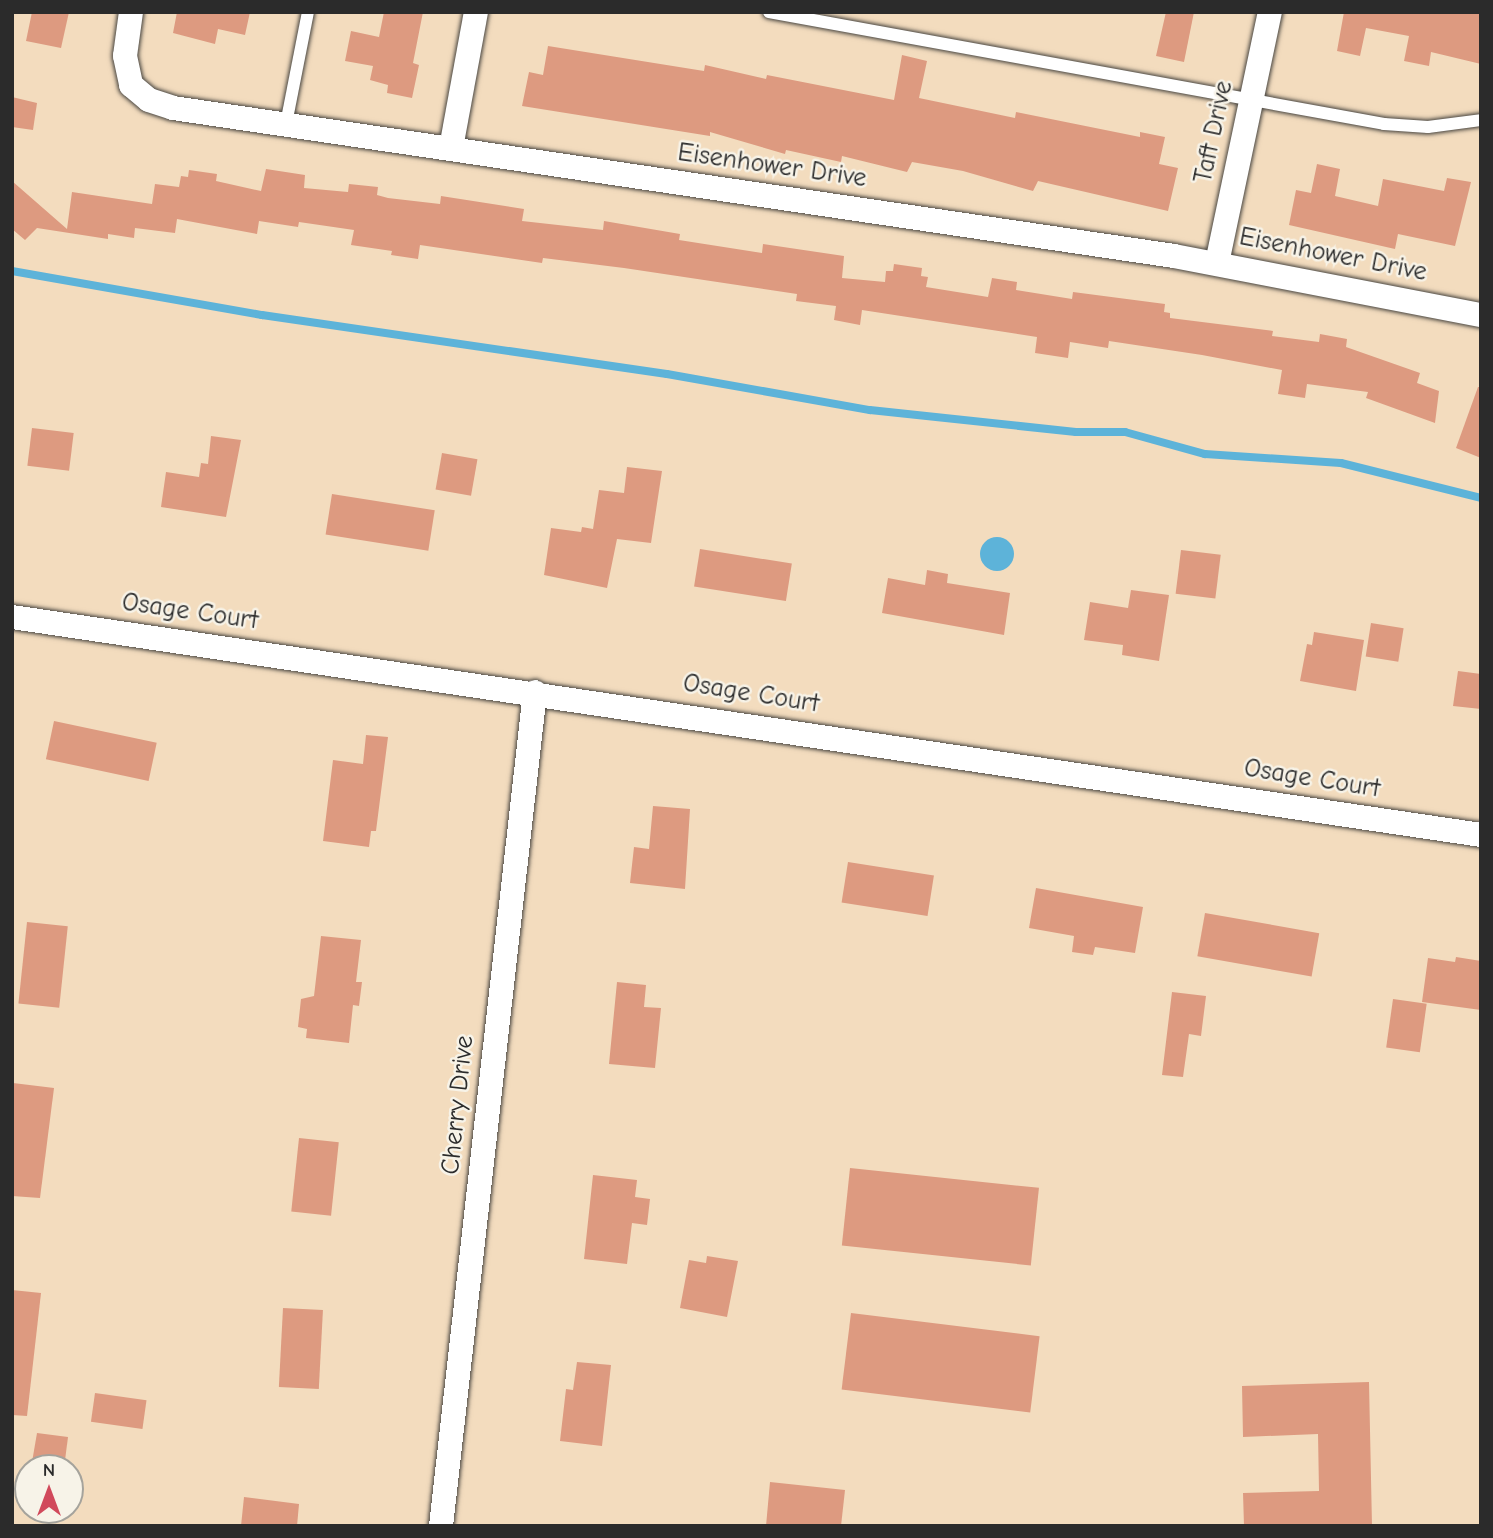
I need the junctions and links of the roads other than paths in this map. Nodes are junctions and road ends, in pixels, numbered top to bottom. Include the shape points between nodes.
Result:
1 (131, 12) edge
2 (308, 12) edge
3 (477, 12) edge
4 (769, 12) edge
5 (1270, 12) edge
6 (1252, 97) junction
7 (1481, 120) edge
8 (286, 124) junction
9 (451, 148) junction
10 (1217, 263) junction
11 (1481, 315) edge
12 (12, 617) edge
13 (535, 692) junction
14 (1481, 835) edge
15 (441, 1526) edge

1 - 8 street, Eisenhower Drive via 125,56 131,85 149,100 173,108
2 - 8 lane
3 - 9 street
4 - 6 lane
5 - 6 street, Taft Drive
6 - 7 lane via 1401,126
6 - 10 street, Taft Drive
8 - 9 street, Eisenhower Drive
9 - 10 street, Eisenhower Drive
10 - 11 street, Eisenhower Drive
12 - 13 street, Osage Court
13 - 14 street, Osage Court
13 - 15 street, Cherry Drive

